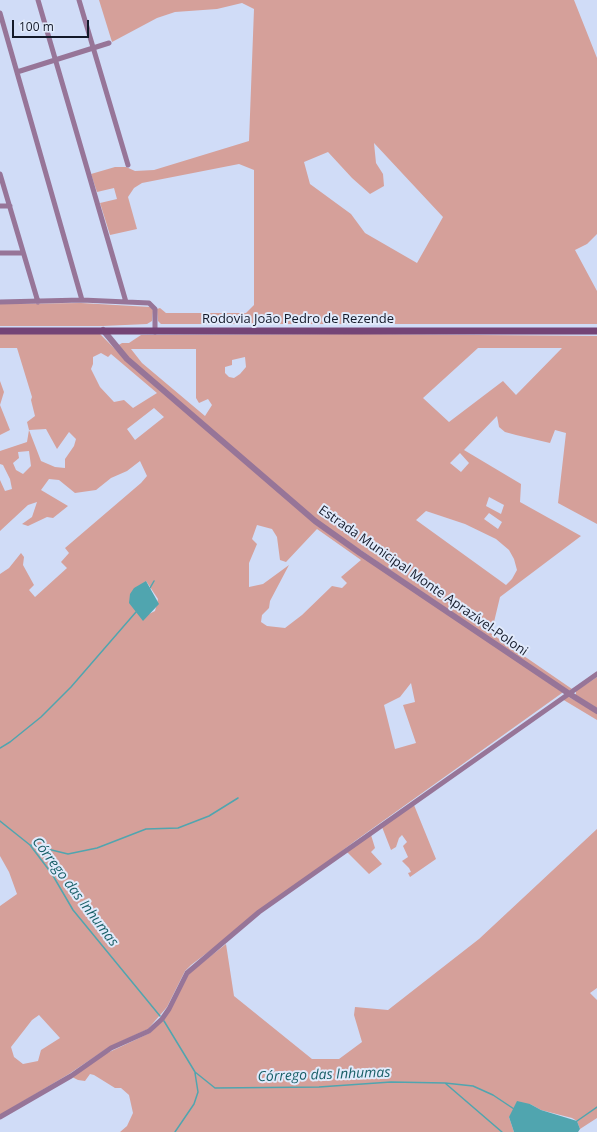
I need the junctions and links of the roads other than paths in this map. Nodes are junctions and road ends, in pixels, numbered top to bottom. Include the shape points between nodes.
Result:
1 (38, 0) edge
2 (79, 0) edge
3 (0, 13) edge
4 (109, 43) dead end
5 (93, 48) junction
6 (55, 59) junction
7 (17, 72) junction
8 (128, 165) dead end
9 (0, 174) edge
10 (0, 206) edge
11 (10, 206) junction
12 (0, 253) edge
13 (23, 253) junction
14 (82, 300) junction
15 (0, 302) edge
16 (38, 302) junction
17 (126, 302) junction
18 (103, 330) junction
19 (0, 331) edge
20 (597, 331) edge
21 (155, 332) junction
22 (597, 674) edge
23 (568, 693) junction
24 (597, 711) edge
25 (0, 1117) edge

1 - 6 street
2 - 5 street
3 - 7 street
4 - 5 street
5 - 6 street
5 - 8 street
6 - 7 street
6 - 17 street
7 - 14 street
9 - 11 street
10 - 11 street
11 - 13 street
12 - 13 street
13 - 16 street
14 - 16 street
14 - 17 street
15 - 16 street
17 - 21 street via 149,303 154,306
18 - 19 main road, Rodovia João Pedro de Rezende
18 - 21 main road, Rodovia João Pedro de Rezende
18 - 23 street, Estrada Municipal Monte Aprazível-Poloni via 127,359 315,520
20 - 21 main road, Rodovia João Pedro de Rezende
22 - 23 street
23 - 24 street, Estrada Municipal Monte Aprazível-Poloni
23 - 25 street via 259,912 187,973 169,1009 149,1031 111,1048 71,1076

